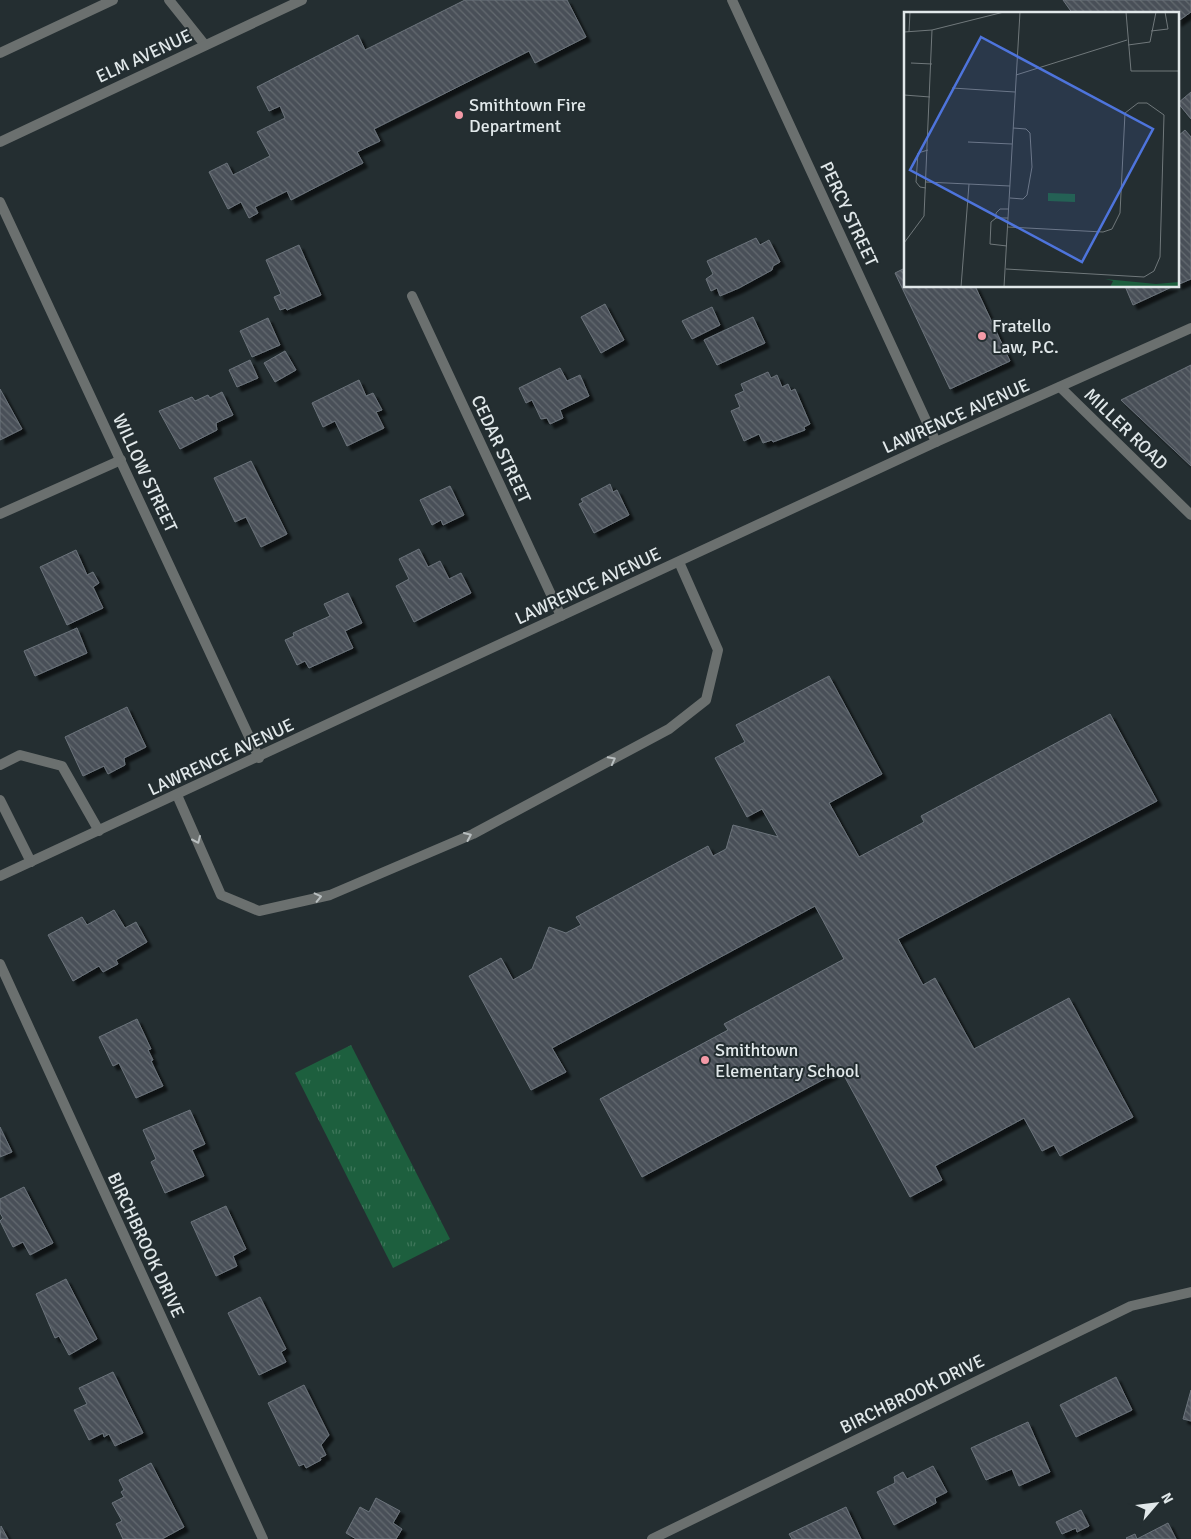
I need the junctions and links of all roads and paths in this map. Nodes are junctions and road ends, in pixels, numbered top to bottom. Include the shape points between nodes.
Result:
1 (113, 0) edge
2 (169, 0) edge
3 (302, 0) edge
4 (732, 0) edge
5 (205, 45) junction
6 (0, 53) edge
7 (0, 142) edge
8 (0, 202) edge
9 (412, 296) dead end
10 (1191, 328) edge
11 (1060, 387) junction
12 (936, 442) junction
13 (121, 460) junction
14 (0, 514) edge
15 (1191, 515) edge
16 (679, 562) junction
17 (562, 616) junction
18 (259, 758) junction
19 (0, 765) edge
20 (177, 796) junction
21 (0, 800) edge
22 (99, 831) junction
23 (31, 862) junction
24 (0, 876) edge
25 (0, 964) edge
26 (1191, 1292) edge
27 (263, 1539) edge
28 (652, 1539) edge

1 - 6 street
2 - 5 street
3 - 5 street, ELM AVENUE
4 - 12 street, PERCY STREET
5 - 7 street, ELM AVENUE
8 - 13 street, WILLOW STREET
9 - 17 street, CEDAR STREET
10 - 11 street, LAWRENCE AVENUE
11 - 12 street, LAWRENCE AVENUE
11 - 15 street, MILLER ROAD
12 - 16 street, LAWRENCE AVENUE
13 - 14 street
13 - 18 street, WILLOW STREET
16 - 17 street, LAWRENCE AVENUE
20 -> 16 street via 221,895 259,911 330,895 473,834 670,729 706,700 718,650
17 - 18 street, LAWRENCE AVENUE
18 - 20 street, LAWRENCE AVENUE
19 - 22 street via 20,755 62,766
20 - 22 street, LAWRENCE AVENUE
21 - 23 street
22 - 23 street, LAWRENCE AVENUE
23 - 24 street, LAWRENCE AVENUE
25 - 27 street, BIRCHBROOK DRIVE
26 - 28 street, BIRCHBROOK DRIVE via 1131,1306

